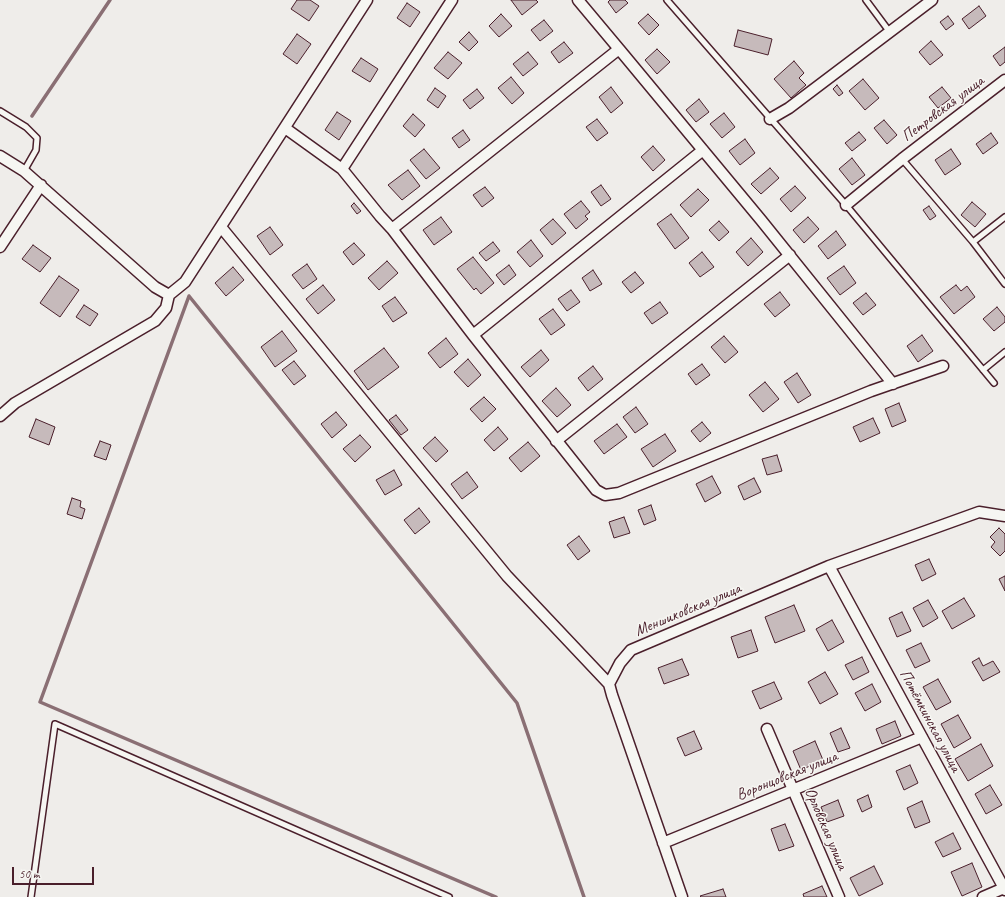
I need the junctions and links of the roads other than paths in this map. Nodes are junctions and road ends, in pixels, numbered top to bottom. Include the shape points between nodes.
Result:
1 (368, 0) edge
2 (452, 0) edge
3 (578, 0) edge
4 (667, 0) edge
5 (866, 0) edge
6 (932, 0) edge
7 (889, 31) junction
8 (619, 50) junction
9 (1005, 80) edge
10 (0, 110) edge
11 (770, 119) junction
12 (285, 128) junction
13 (703, 150) junction
14 (0, 156) edge
15 (901, 160) junction
16 (342, 169) junction
17 (24, 171) junction
18 (41, 185) junction
19 (846, 205) junction
20 (1005, 216) edge
21 (222, 227) junction
22 (392, 229) junction
23 (973, 242) junction
24 (0, 247) edge
25 (790, 255) junction
26 (1005, 284) edge
27 (169, 295) junction
28 (473, 335) junction
29 (1005, 352) edge
30 (943, 366) dead end
31 (983, 370) junction
32 (994, 383) dead end
33 (893, 384) junction
34 (0, 416) edge
35 (556, 441) junction
36 (1005, 516) edge
37 (829, 566) junction
38 (609, 684) junction
39 (767, 729) dead end
40 (922, 737) junction
41 (793, 790) junction
42 (663, 843) junction
43 (1004, 889) edge
44 (31, 897) edge
45 (449, 897) edge
46 (682, 897) edge
47 (839, 897) edge
48 (983, 897) edge

1 - 12 street
2 - 16 street
3 - 8 street
4 - 11 lane
5 - 7 lane
6 - 7 street
7 - 11 street via 789,108
8 - 13 street
8 - 22 street
9 - 15 street, Петровская улица
10 - 17 lane via 26,127 37,138 36,150
11 - 19 lane
12 - 16 street
12 - 21 street
13 - 25 street
13 - 28 street
14 - 17 street
15 - 19 street, Петровская улица
15 - 23 lane
16 - 22 street
17 - 18 street
18 - 24 street
18 - 27 street via 155,287
19 - 31 lane
20 - 23 lane
21 - 27 street via 185,282
21 - 38 street via 507,576
22 - 28 street
23 - 26 lane
25 - 33 street
25 - 35 street
27 - 34 street via 166,308 155,321 15,403
28 - 35 street
29 - 31 lane
30 - 33 street
31 - 32 lane
33 - 35 street via 619,493 605,495 596,490
36 - 37 street, Меншиковская улица via 979,512
37 - 38 street, Меншиковская улица via 631,650 620,663
37 - 40 street, Потёмкинская улица
38 - 42 street
39 - 41 street, Орловская улица
40 - 41 street, Воронцовская улица
40 - 43 street, Потёмкинская улица
41 - 42 street, Воронцовская улица
41 - 47 street, Орловская улица
42 - 46 street
43 - 48 street
44 - 45 lane via 55,724

